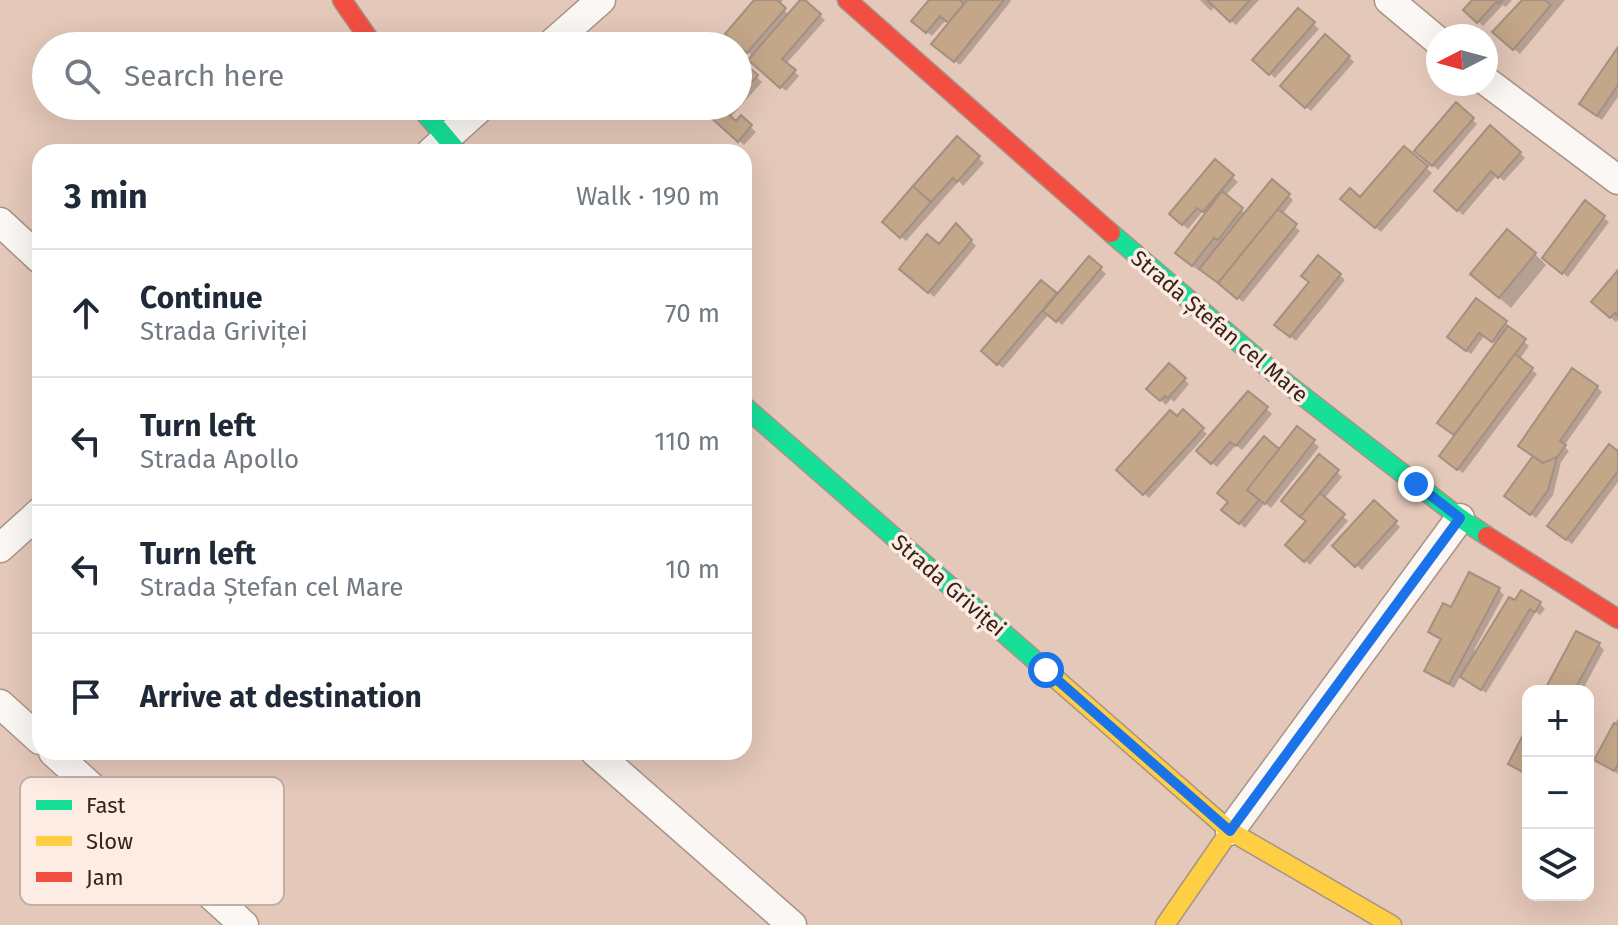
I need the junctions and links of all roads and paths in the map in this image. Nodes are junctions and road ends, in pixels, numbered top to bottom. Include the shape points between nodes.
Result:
1 (342, 0) edge
2 (601, 0) edge
3 (847, 0) edge
4 (1389, 0) edge
5 (1426, 31) edge
6 (364, 32) edge
7 (565, 32) edge
8 (1498, 90) edge
9 (427, 120) edge
10 (469, 120) edge
11 (442, 144) edge
12 (448, 144) edge
13 (1618, 180) edge
14 (0, 222) edge
15 (32, 252) edge
16 (752, 413) edge
17 (1460, 518) junction
18 (32, 519) edge
19 (0, 548) edge
20 (1618, 619) edge
21 (0, 704) edge
22 (32, 733) edge
23 (62, 760) edge
24 (604, 760) edge
25 (81, 777) edge
26 (1230, 831) junction
27 (222, 905) edge
28 (244, 925) edge
29 (792, 925) edge
30 (1165, 925) edge
31 (1392, 925) edge

1 - 6 street
2 - 7 street
3 - 17 street, Strada Ștefan cel Mare via 1275,374
4 - 5 street
8 - 13 street
9 - 11 street
10 - 12 street
14 - 15 street
16 - 26 street, Strada Griviței
17 - 20 street, Strada Ștefan cel Mare
17 - 26 street
18 - 19 street
21 - 22 street
23 - 25 street
24 - 29 street
26 - 30 street
26 - 31 street, Strada Griviței
27 - 28 street

